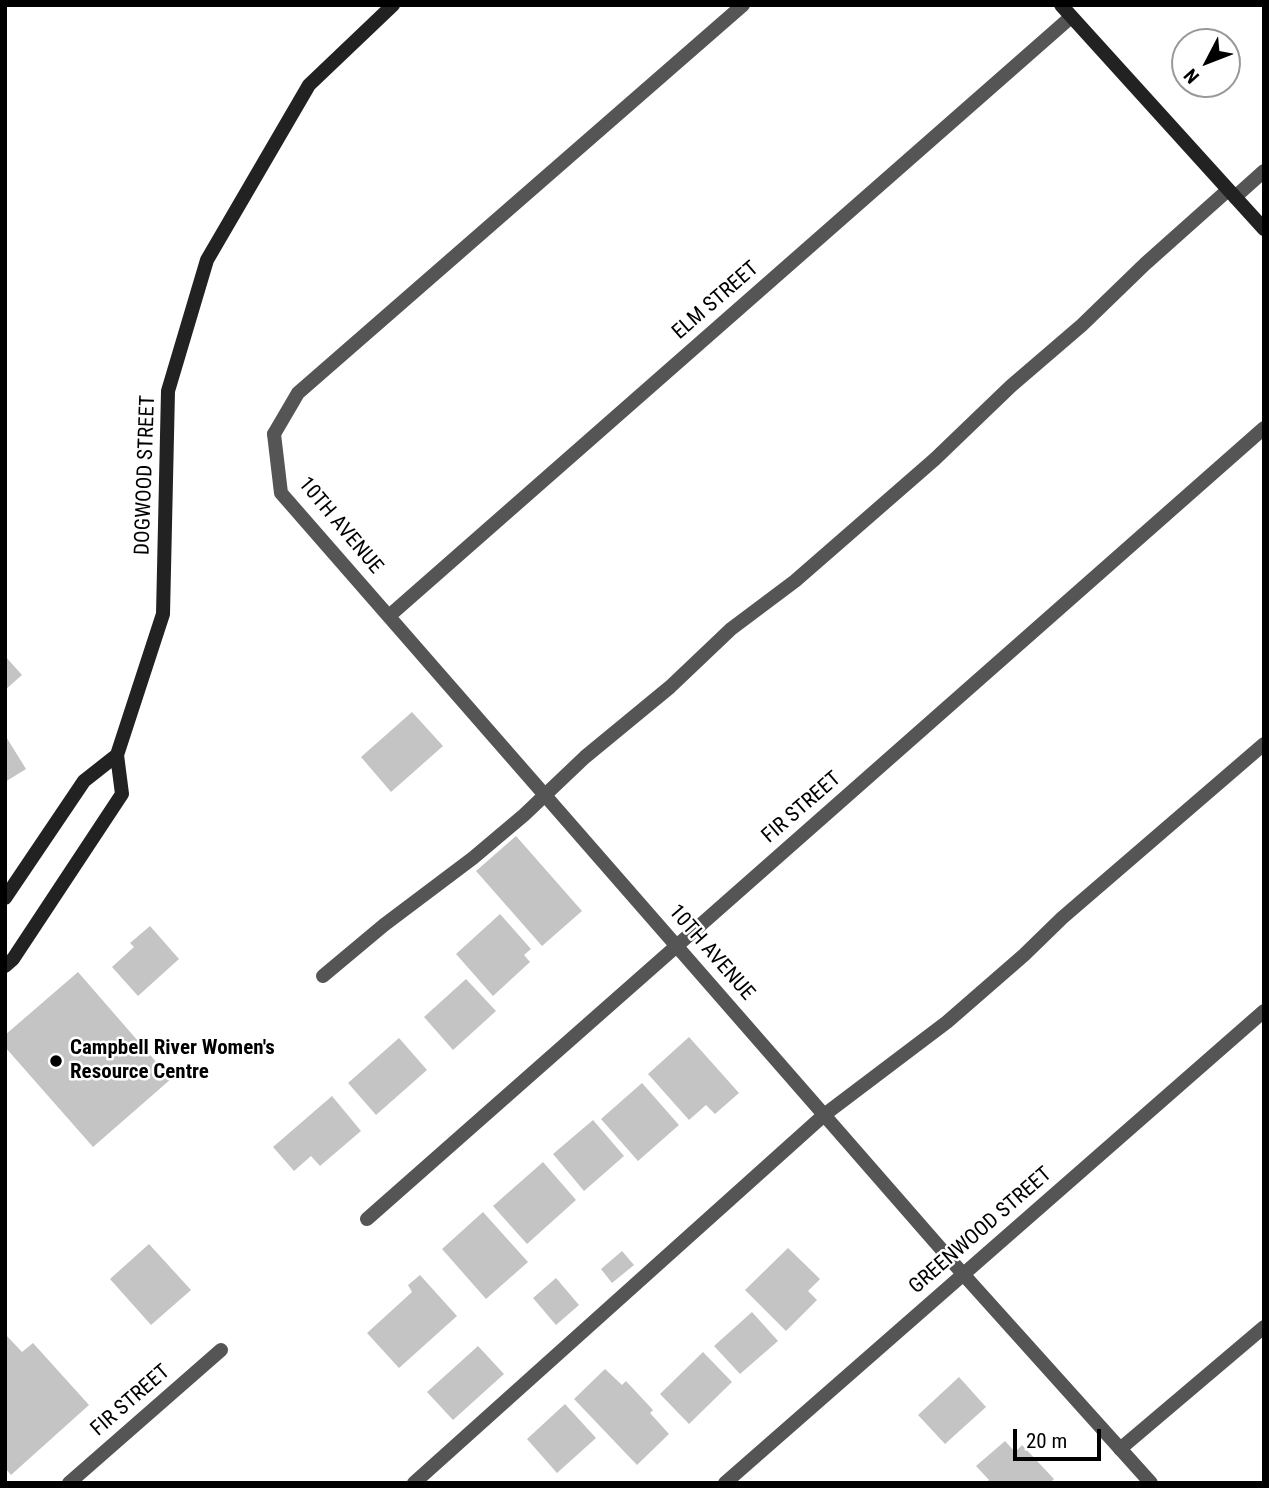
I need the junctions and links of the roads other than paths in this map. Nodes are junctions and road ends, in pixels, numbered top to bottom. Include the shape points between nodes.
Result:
1 (393, 5) edge
2 (743, 5) edge
3 (1061, 5) edge
4 (1071, 17) junction
5 (1264, 171) edge
6 (1232, 194) junction
7 (1264, 229) edge
8 (1264, 428) edge
9 (388, 616) junction
10 (1264, 744) edge
11 (117, 755) junction
12 (545, 795) junction
13 (5, 898) edge
14 (676, 946) junction
15 (5, 966) edge
16 (323, 976) dead end
17 (1264, 1010) edge
18 (824, 1115) junction
19 (367, 1219) dead end
20 (963, 1274) junction
21 (1264, 1327) edge
22 (221, 1350) dead end
23 (1120, 1449) junction
24 (69, 1483) edge
25 (414, 1483) edge
26 (725, 1483) edge
27 (1151, 1483) edge

1 - 11 main road, DOGWOOD STREET via 309,85 207,260 168,391 163,614
2 - 9 street, 10TH AVENUE via 298,393 274,435 281,494
3 - 4 main road
4 - 6 main road
4 - 9 street, ELM STREET
5 - 6 street
6 - 7 main road
6 - 12 street via 1145,264 935,459 731,629
8 - 14 street, FIR STREET
9 - 12 street, 10TH AVENUE
10 - 18 street via 947,1021
11 - 13 main road via 84,781
11 - 15 main road, DOGWOOD STREET via 122,794
12 - 14 street, 10TH AVENUE
12 - 16 street
14 - 18 street, 10TH AVENUE
14 - 19 street, FIR STREET
17 - 20 street, GREENWOOD STREET
18 - 20 street, 10TH AVENUE
18 - 25 street
20 - 23 street, 10TH AVENUE
20 - 26 street, GREENWOOD STREET
21 - 23 street
22 - 24 street, FIR STREET
23 - 27 street, 10TH AVENUE

